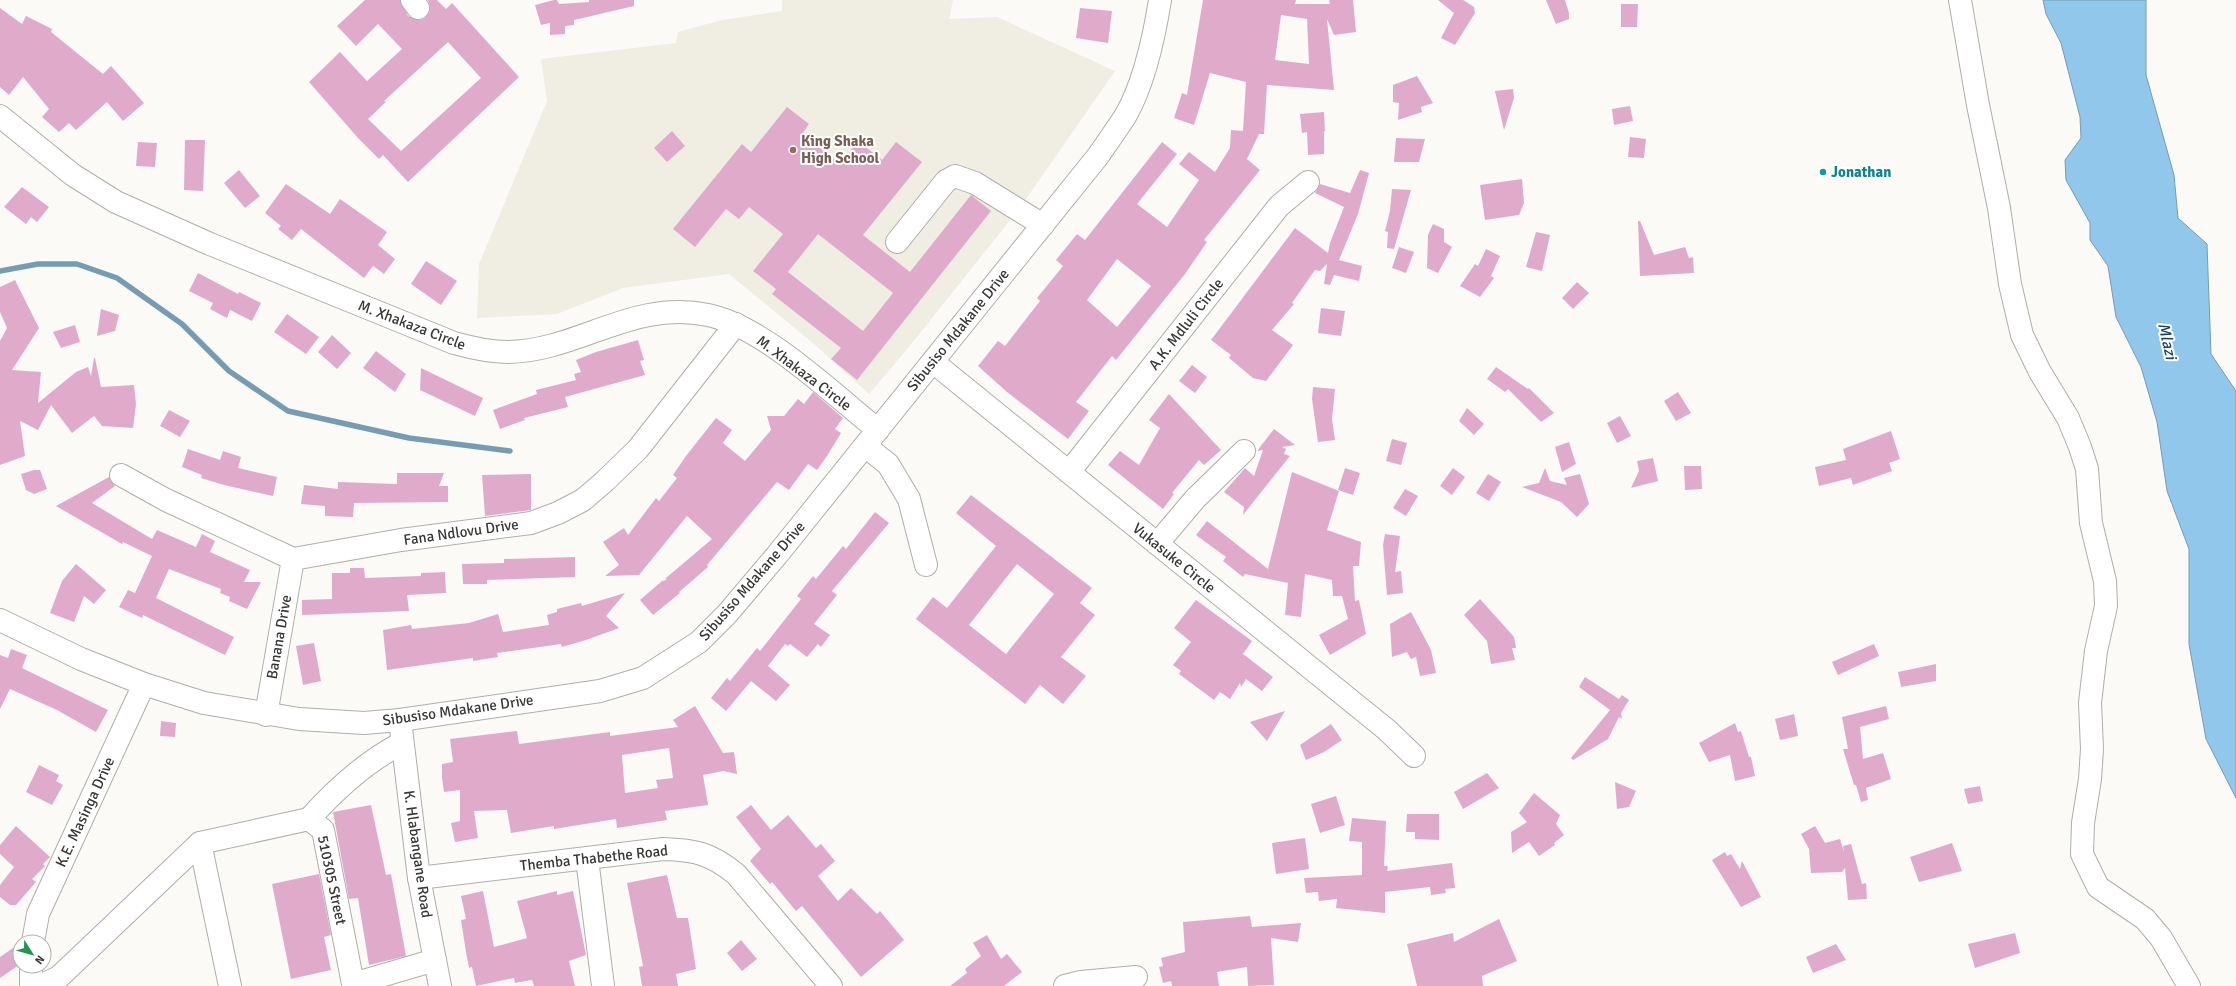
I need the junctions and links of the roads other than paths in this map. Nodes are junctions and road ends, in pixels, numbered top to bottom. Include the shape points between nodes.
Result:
1 (1160, 0) edge
2 (1960, 0) edge
3 (3, 124) edge
4 (1308, 182) dead end
5 (1043, 225) junction
6 (897, 242) dead end
7 (736, 324) junction
8 (932, 362) junction
9 (871, 438) junction
10 (1244, 451) dead end
11 (1069, 472) junction
12 (121, 475) dead end
13 (1158, 544) junction
14 (293, 559) junction
15 (926, 566) dead end
16 (0, 620) edge
17 (144, 684) junction
18 (266, 715) junction
19 (400, 720) junction
20 (402, 743) junction
21 (1414, 756) dead end
22 (309, 819) junction
23 (200, 843) junction
24 (587, 859) junction
25 (419, 878) junction
26 (34, 934) edge
27 (435, 960) junction
28 (31, 974) edge
29 (1136, 977) dead end
30 (349, 985) edge
31 (31, 986) edge
32 (40, 986) edge
33 (230, 986) edge
34 (440, 986) edge
35 (603, 986) edge
36 (831, 986) edge
37 (1065, 986) edge
38 (2190, 986) edge

1 - 5 street, Sibusiso Mdakane Drive via 1155,31 1126,114 1098,156
2 - 38 street via 1999,208 2010,284 2022,335 2040,372 2068,418 2080,447 2087,469 2091,523 2104,581 2106,606 2096,651 2090,703 2092,749 2082,854 2098,887 2145,919 2161,938
3 - 7 street, M. Xhakaza Circle via 73,176 116,202 210,244 454,343 501,352 536,348 660,312 709,315
4 - 11 street, A.K. Mdluli Circle via 1278,206
5 - 6 street via 974,183 955,176 946,181
5 - 8 street, Sibusiso Mdakane Drive
7 - 9 street, M. Xhakaza Circle via 778,350
7 - 14 street, Fana Ndlovu Drive via 638,449 605,481 577,503 531,523 401,540
8 - 9 street, Sibusiso Mdakane Drive
8 - 11 street, Vukasuke Circle
9 - 15 street, M. Xhakaza Circle via 909,499
9 - 19 street, Sibusiso Mdakane Drive via 727,614 699,642 643,678 600,690
10 - 13 street via 1195,499
11 - 13 street, Vukasuke Circle
12 - 14 street via 166,500
13 - 21 street, Vukasuke Circle via 1387,730
14 - 18 street, Banana Drive
16 - 17 street, Sibusiso Mdakane Drive via 81,659
17 - 18 street, Sibusiso Mdakane Drive via 204,704
17 - 26 street, K.E. Masinga Drive via 38,914
18 - 19 street, Sibusiso Mdakane Drive via 364,723
19 - 20 street, K. Hlabangane Road
20 - 22 street via 331,794
20 - 25 street, K. Hlabangane Road
22 - 23 street, 510305 Street
22 - 30 street, 510305 Street via 323,830
23 - 32 street via 58,977
23 - 33 street
24 - 25 street, Themba Thabethe Road
24 - 35 street
24 - 36 street, Themba Thabethe Road via 663,849 689,850 718,860 736,874
25 - 27 street, K. Hlabangane Road
27 - 30 street, 510305 Street
27 - 34 street, K. Hlabangane Road
28 - 31 street
29 - 37 street

